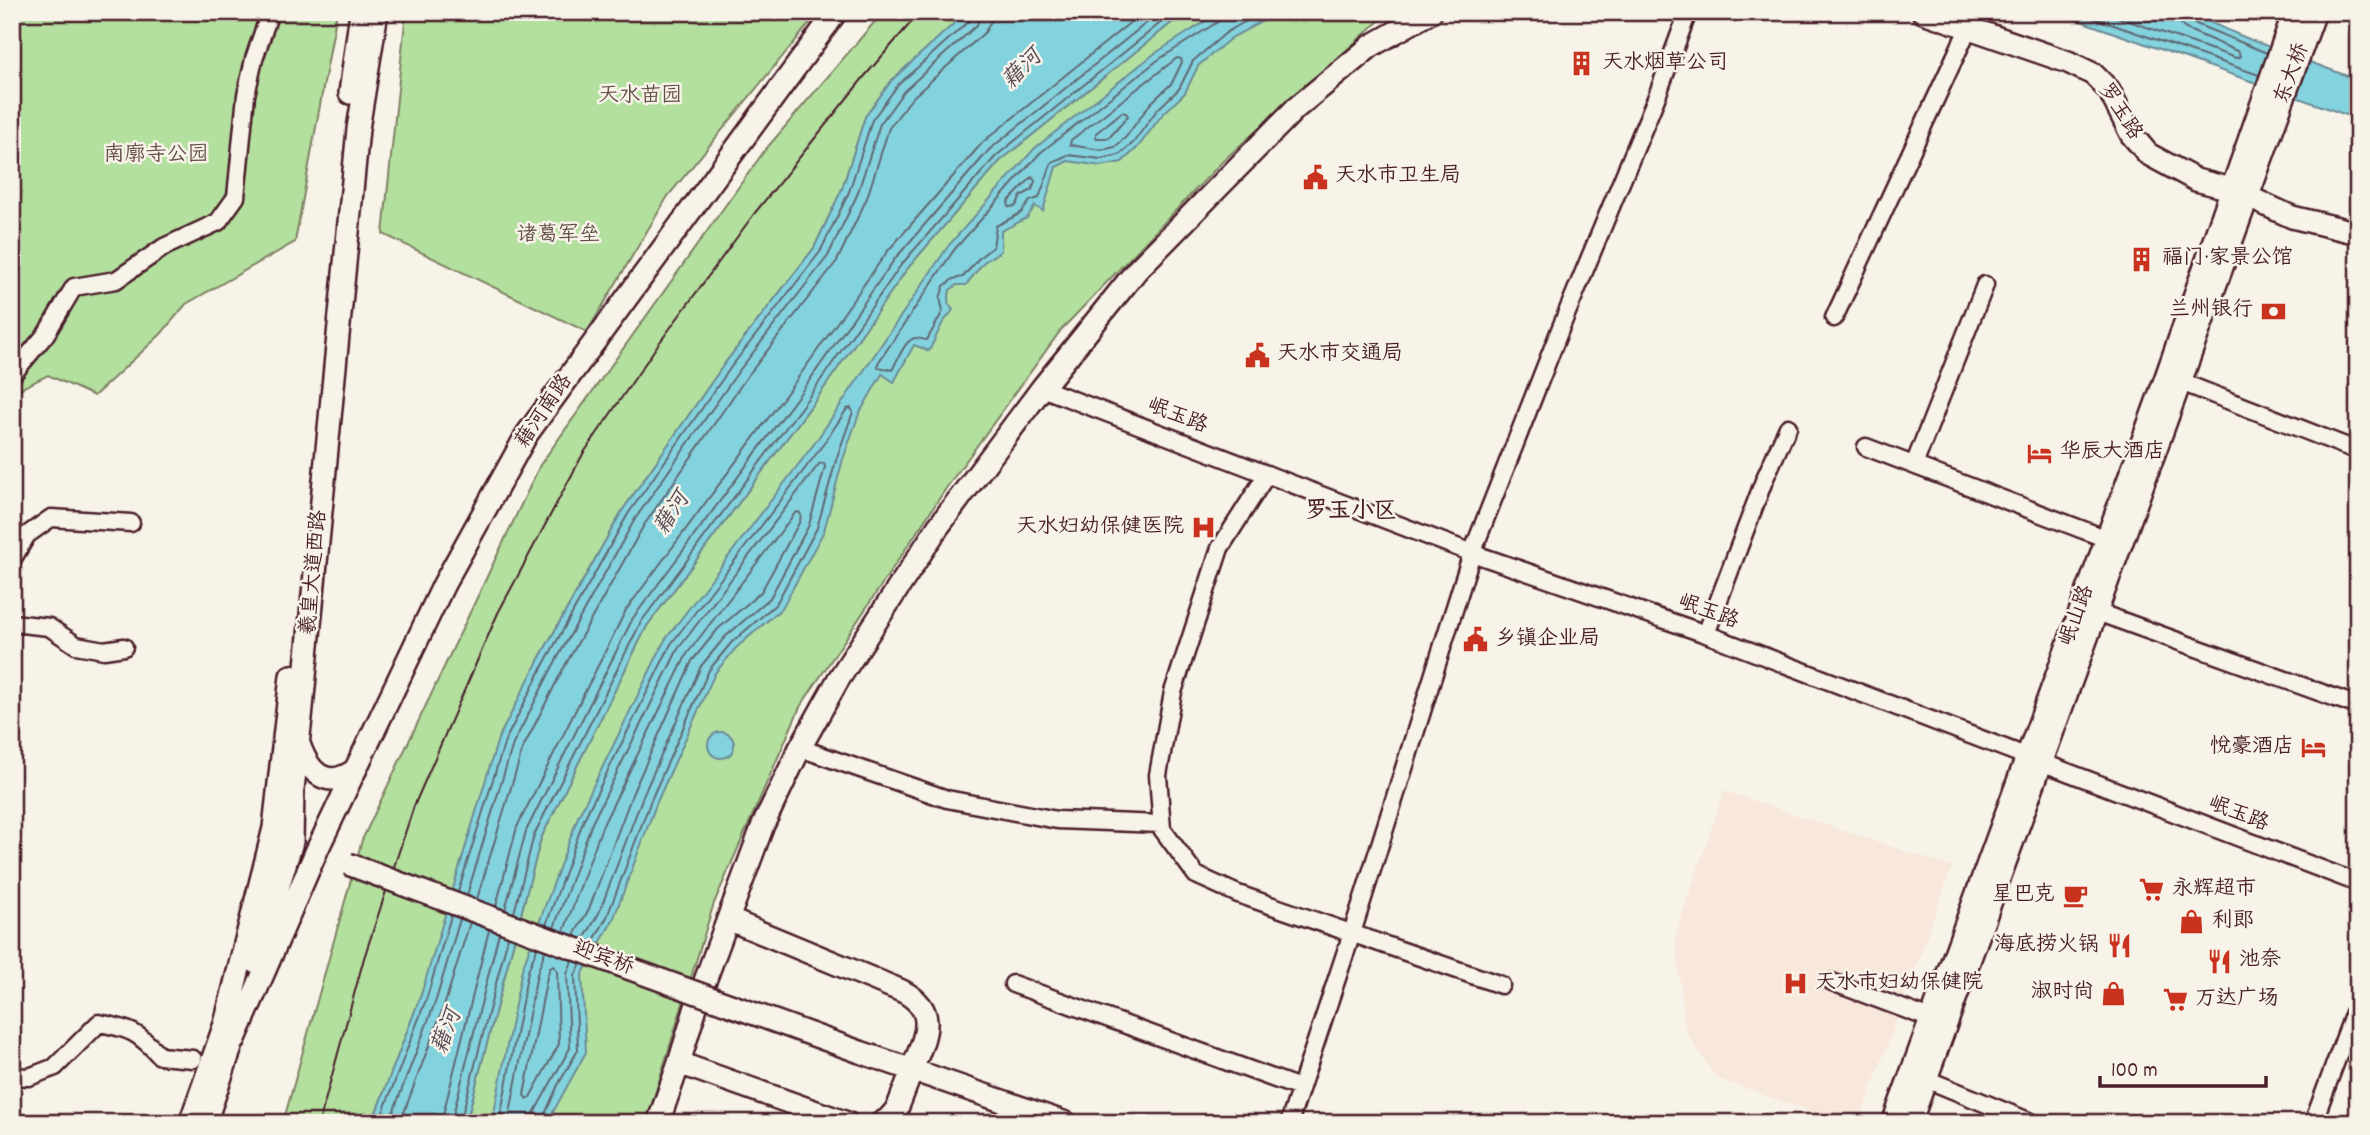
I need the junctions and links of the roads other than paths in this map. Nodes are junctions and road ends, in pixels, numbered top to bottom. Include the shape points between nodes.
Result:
1 (270, 12) edge
2 (361, 12) edge
3 (377, 12) edge
4 (836, 12) edge
5 (1431, 12) edge
6 (1688, 12) edge
7 (1923, 12) edge
8 (2315, 12) edge
9 (1965, 21) edge
10 (2297, 24) edge
11 (2240, 193) junction
12 (2358, 233) edge
13 (1985, 285) dead end
14 (1834, 318) dead end
15 (12, 374) edge
16 (2181, 382) junction
17 (1042, 388) junction
18 (1788, 427) dead end
19 (1866, 447) dead end
20 (2358, 451) edge
21 (1914, 465) junction
22 (1267, 474) junction
23 (131, 523) dead end
24 (2107, 539) junction
25 (1472, 552) junction
26 (12, 560) edge
27 (2097, 612) junction
28 (12, 623) edge
29 (1706, 634) junction
30 (124, 647) dead end
31 (2358, 706) edge
32 (297, 740) junction
33 (800, 748) junction
34 (2034, 761) junction
35 (356, 769) junction
36 (1161, 824) junction
37 (274, 828) junction
38 (292, 842) junction
39 (317, 850) junction
40 (2358, 883) edge
41 (728, 919) junction
42 (1352, 933) junction
43 (1832, 982) dead end
44 (1013, 984) dead end
45 (1501, 985) dead end
46 (2358, 1002) edge
47 (1931, 1019) junction
48 (234, 1041) junction
49 (193, 1059) dead end
50 (680, 1063) junction
51 (912, 1070) junction
52 (12, 1076) edge
53 (1926, 1079) junction
54 (1300, 1088) junction
55 (190, 1123) edge
56 (205, 1123) edge
57 (658, 1123) edge
58 (847, 1123) edge
59 (881, 1123) edge
60 (1066, 1123) edge
61 (1289, 1123) edge
62 (1893, 1123) edge
63 (1910, 1123) edge
64 (2033, 1123) edge
65 (2313, 1123) edge

1 - 15 street via 246,95 236,197 218,222 164,247 116,280 74,288 46,334
2 - 37 main road, 羲皇大道西路 via 344,134
3 - 32 main road, 羲皇大道西路 via 358,129
4 - 35 main road, 藉河南路 via 527,434 444,584
5 - 17 main road via 1371,46 1296,108 1137,270
6 - 25 street
7 - 9 main road, 罗玉路
8 - 10 main road, 东大桥
9 - 11 main road, 罗玉路 via 2093,74 2109,90 2131,134 2148,154 2196,180
9 - 14 street
10 - 11 main road, 东大桥
11 - 12 main road, 罗玉路 via 2292,217
11 - 16 main road, 岷山路
11 - 24 main road, 岷山路
13 - 21 street
16 - 20 street
16 - 27 main road, 岷山路
17 - 22 street, 岷玉路
17 - 33 main road via 939,527 838,680
18 - 29 street
19 - 21 street
21 - 24 street
22 - 25 street, 岷玉路
22 - 36 street via 1220,548 1173,692 1158,775
23 - 26 street via 51,518 27,535
24 - 34 main road, 岷山路
25 - 29 street, 岷玉路
25 - 42 street
27 - 31 street
27 - 34 main road, 岷山路
28 - 30 street via 48,627 76,645 104,650
29 - 34 street, 岷玉路
32 - 35 main road via 310,769 318,775 338,778
32 - 38 main road, 羲皇大道西路
33 - 36 street via 947,799 1057,820
33 - 41 main road via 763,825
34 - 40 street, 岷玉路
34 - 47 main road, 岷山路
34 - 53 main road, 岷山路
35 - 39 main road, 藉河南路
36 - 42 street via 1196,876
37 - 38 main road
37 - 55 main road, 羲皇大道西路 via 225,1024
38 - 39 main road, 迎宾桥
38 - 48 main road, 羲皇大道西路
39 - 48 main road, 藉河南路
39 - 51 main road, 迎宾桥, bridge
41 - 50 main road
41 - 51 main road via 912,996 927,1025
42 - 45 street
42 - 54 street
43 - 47 street
44 - 54 street
46 - 65 street
47 - 62 main road, 岷山路
48 - 56 main road, 羲皇大道西路
49 - 52 street via 160,1056 143,1037 99,1023 55,1067 29,1077
50 - 57 main road
50 - 58 main road
51 - 59 main road via 897,1109
51 - 60 main road, 迎宾桥
53 - 63 main road, 岷山路
53 - 64 street
54 - 61 street

